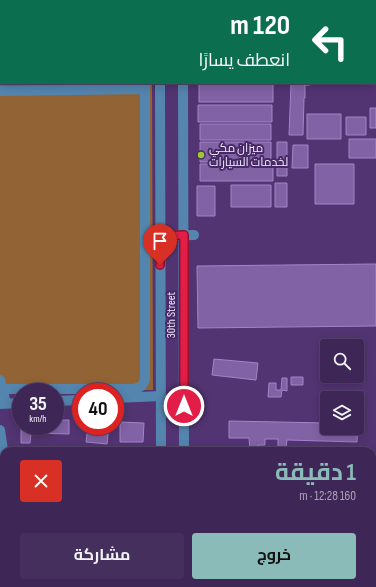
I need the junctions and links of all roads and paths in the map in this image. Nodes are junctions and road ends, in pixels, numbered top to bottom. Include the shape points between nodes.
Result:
1 (160, 84) edge
2 (183, 84) edge
3 (145, 86) edge
4 (0, 91) edge
5 (189, 235) junction
6 (160, 236) junction
7 (1, 384) edge
8 (160, 396) junction
9 (124, 398) edge
10 (3, 403) edge
11 (0, 430) edge
12 (3, 447) edge
13 (160, 447) edge
14 (184, 447) edge

1 - 6 street, 30th Street
2 - 5 street, 30th Street
3 - 4 street
3 - 7 street via 144,384 134,389
5 - 6 street
5 - 14 street, 30th Street
6 - 8 street, 30th Street
7 - 10 street
8 - 9 street
8 - 13 street, 30th Street
11 - 12 street

